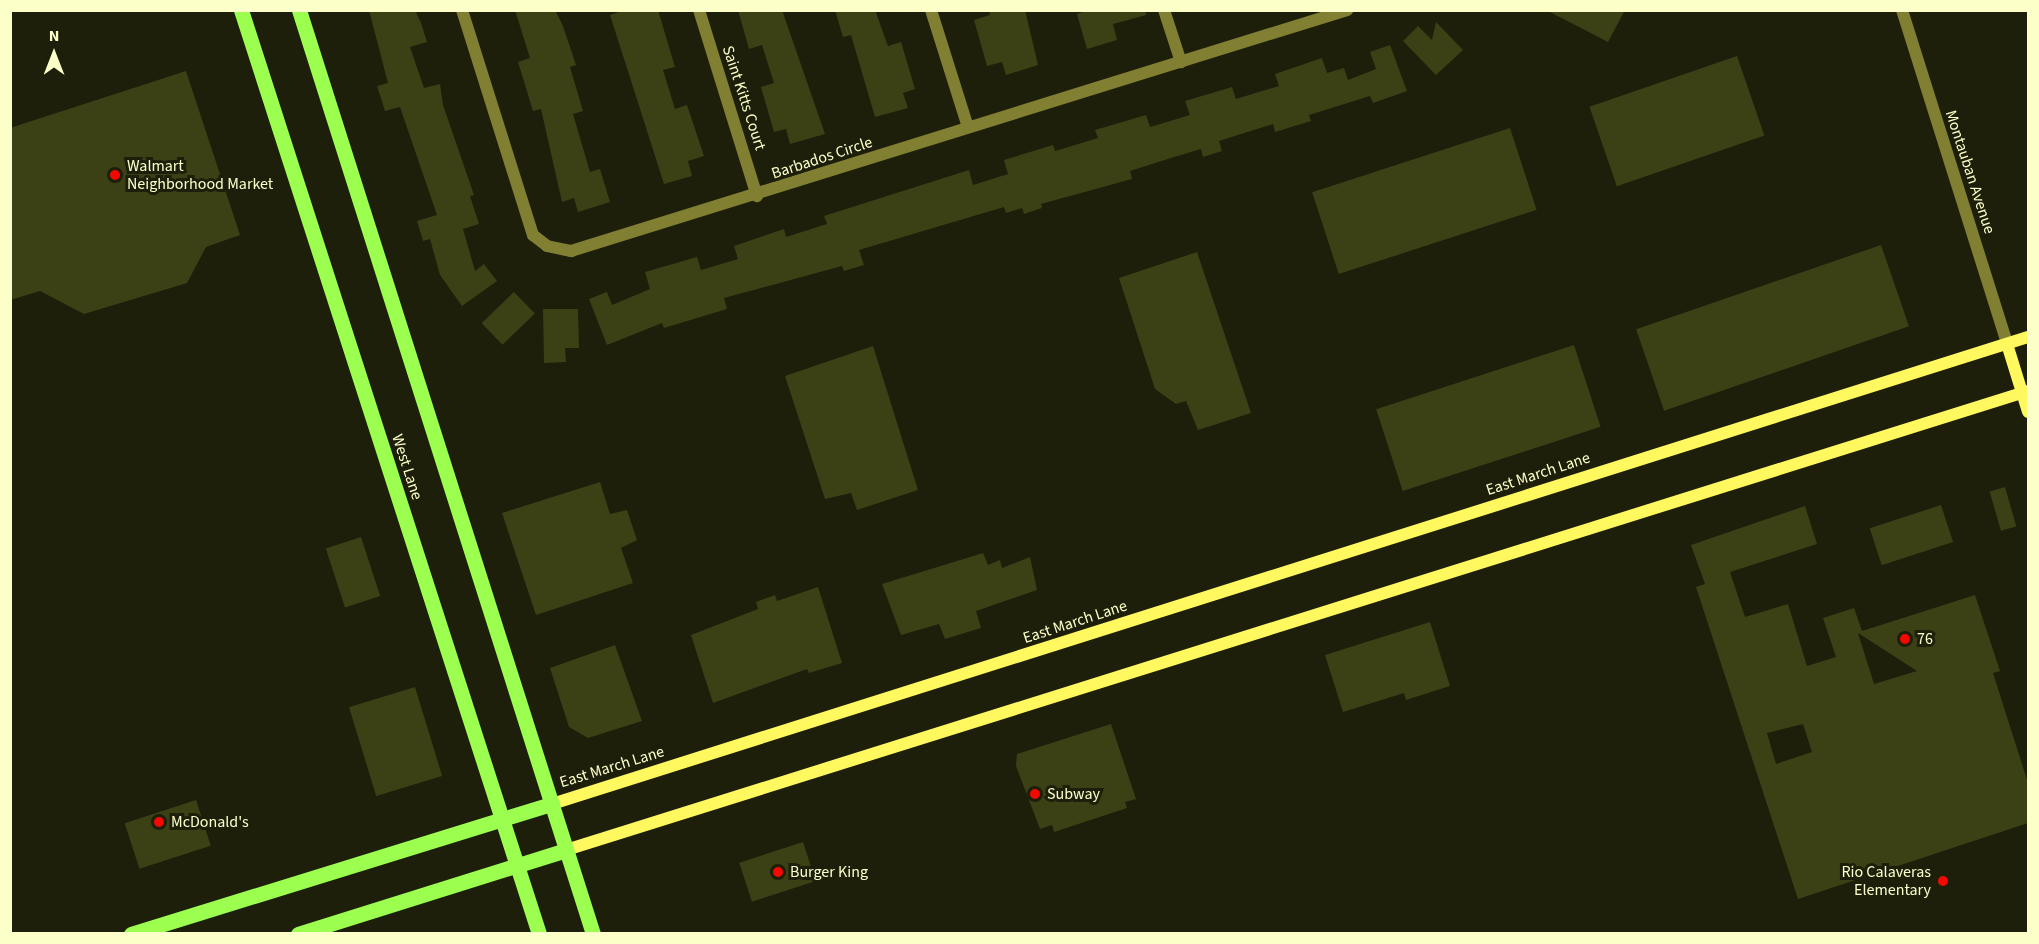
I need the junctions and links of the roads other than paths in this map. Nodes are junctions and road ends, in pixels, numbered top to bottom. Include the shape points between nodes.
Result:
1 (241, 10) edge
2 (299, 10) edge
3 (462, 10) edge
4 (699, 10) edge
5 (931, 10) edge
6 (1164, 10) edge
7 (1347, 10) edge
8 (1902, 10) edge
9 (1181, 62) junction
10 (968, 127) junction
11 (758, 196) junction
12 (2028, 338) edge
13 (2007, 344) junction
14 (2025, 392) edge
15 (2028, 412) edge
16 (552, 804) junction
17 (500, 820) junction
18 (566, 850) junction
19 (517, 866) junction
20 (131, 933) edge
21 (298, 933) edge
22 (539, 933) edge
23 (593, 933) edge

1 - 17 main road, West Lane
2 - 16 main road
3 - 11 street, Barbados Circle via 525,214 533,235 547,246 571,251 600,245
4 - 11 street, Saint Kitts Court
5 - 10 street
6 - 9 street
7 - 9 street, Barbados Circle
8 - 13 street, Montauban Avenue
9 - 10 street, Barbados Circle
10 - 11 street, Barbados Circle
12 - 13 main road, East March Lane
13 - 14 main road
13 - 16 main road, East March Lane
14 - 15 main road
14 - 18 main road via 1042,705
16 - 17 main road, East March Lane
16 - 18 main road
17 - 19 main road, West Lane
17 - 20 main road, East March Lane
18 - 19 main road
18 - 23 main road
19 - 21 main road
19 - 22 main road, West Lane

